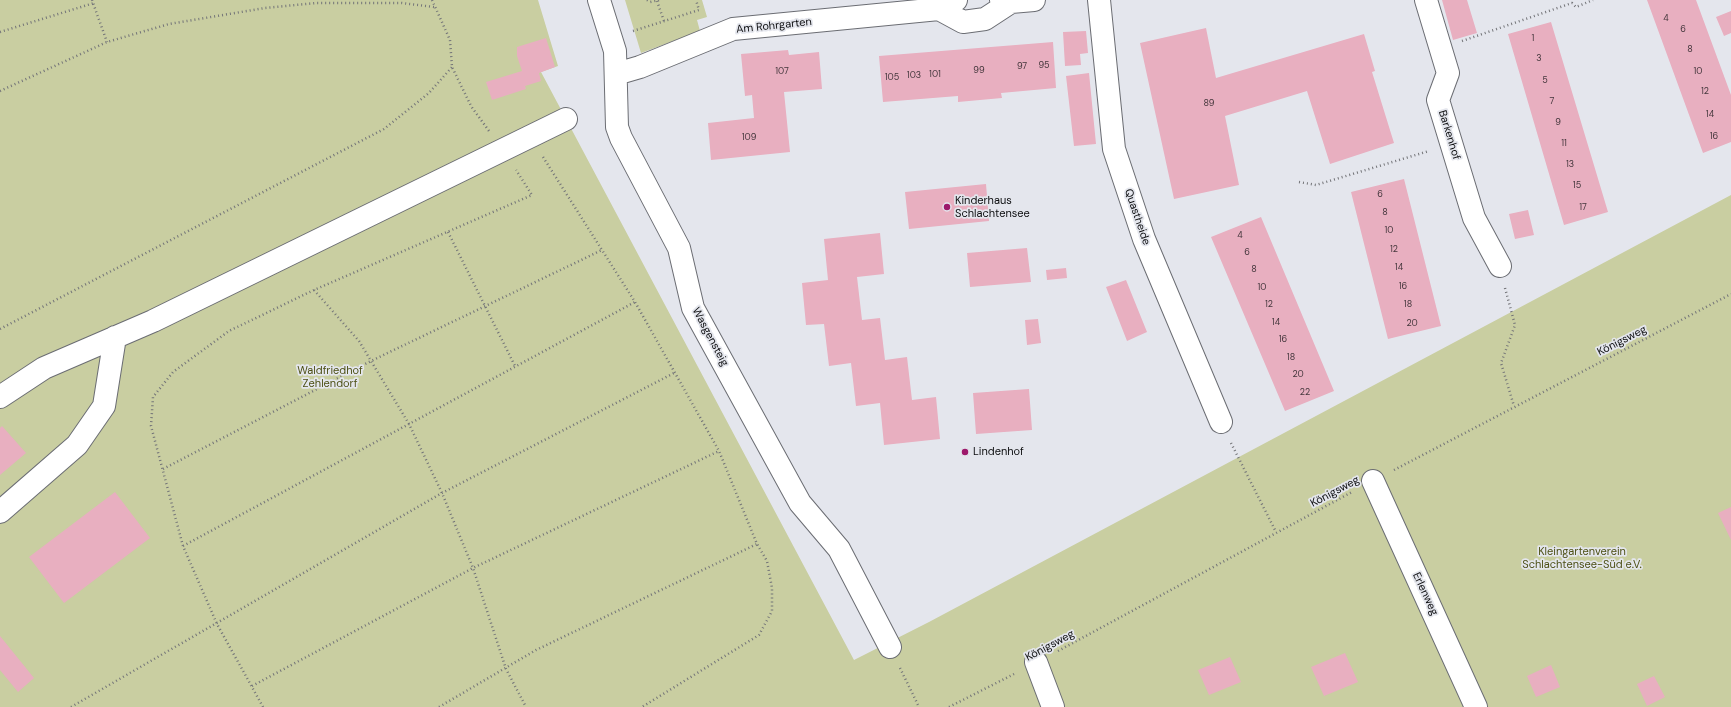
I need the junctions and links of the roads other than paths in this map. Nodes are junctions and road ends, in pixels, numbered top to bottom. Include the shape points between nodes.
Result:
1 (600, 0) edge
2 (1034, 0) edge
3 (1099, 0) edge
4 (1426, 0) edge
5 (1006, 1) edge
6 (948, 5) edge
7 (616, 74) junction
8 (566, 119) dead end
9 (1500, 266) road end
10 (115, 337) junction
11 (0, 397) edge
12 (1221, 422) road end
13 (1373, 481) road end
14 (0, 512) edge
15 (890, 647) road end
16 (1036, 662) road end
17 (1053, 707) edge
18 (1476, 707) edge

1 - 7 street, Wasgensteig via 615,51
2 - 5 street, Am Rohrgarten
3 - 12 street, Quastheide via 1114,149 1144,239
4 - 9 street, Barkenhof via 1448,73 1438,100 1474,218
5 - 6 street, Am Rohrgarten via 985,20 963,22
6 - 7 street, Am Rohrgarten via 733,29 640,67
7 - 15 street, Wasgensteig via 617,127 679,248 693,308 800,503 839,549
8 - 10 street
10 - 11 street via 44,368
10 - 14 street via 104,406 76,444
13 - 18 street, Erlenweg
16 - 17 street

